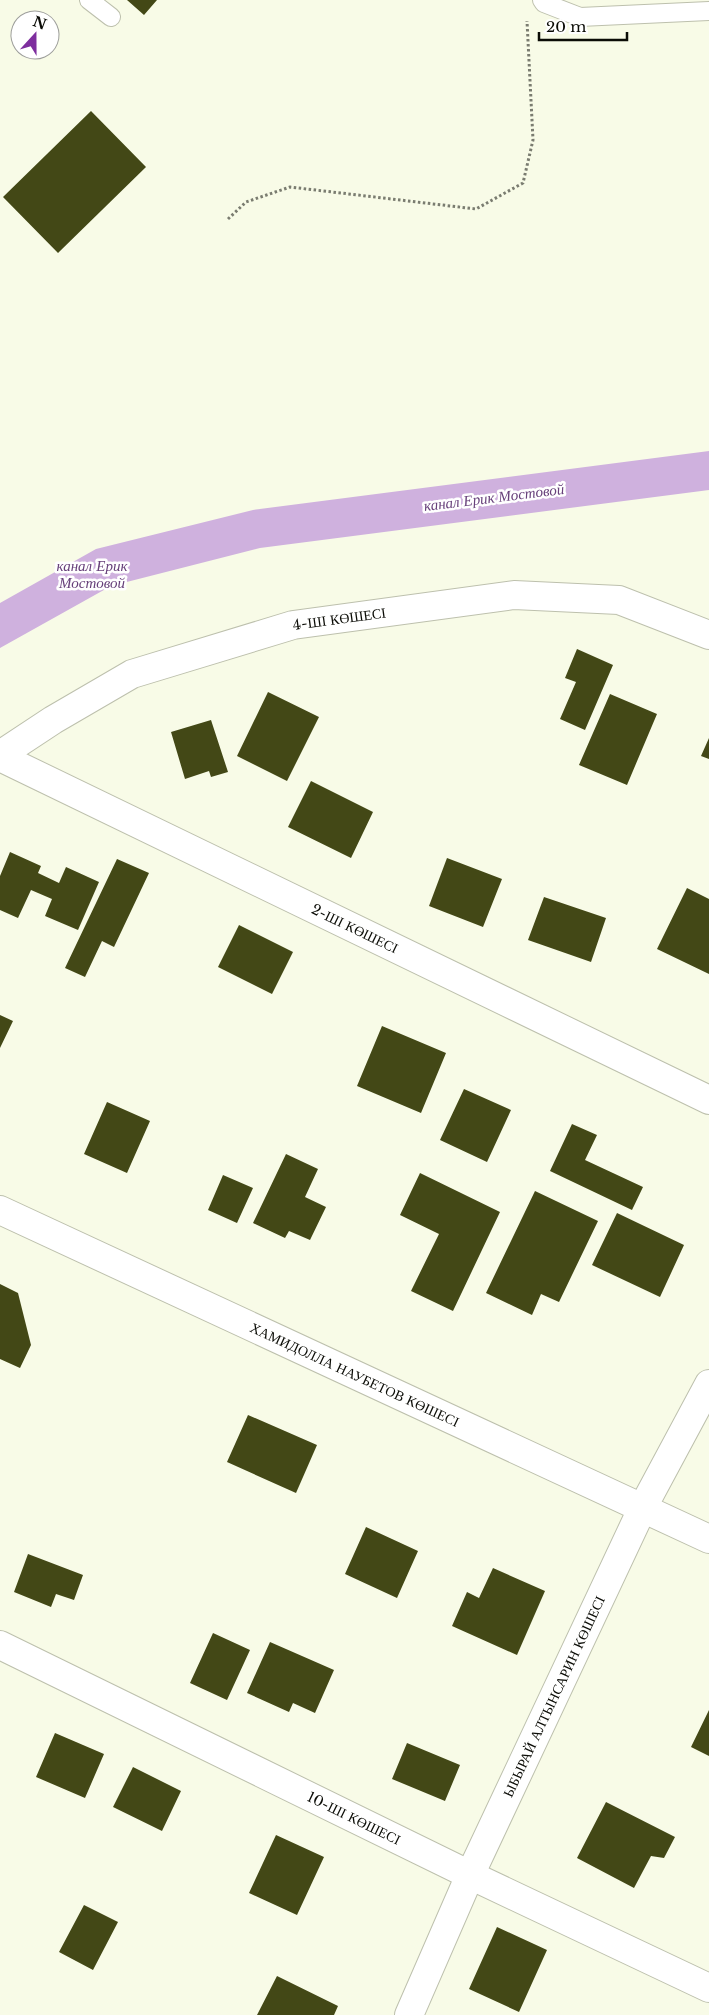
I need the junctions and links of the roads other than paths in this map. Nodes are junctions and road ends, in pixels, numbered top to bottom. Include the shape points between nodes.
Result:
1 (89, 0) edge
2 (542, 0) edge
3 (709, 11) edge
4 (111, 17) dead end
5 (705, 634) edge
6 (0, 756) edge
7 (709, 1100) edge
8 (0, 1210) edge
9 (709, 1384) edge
10 (643, 1507) junction
11 (709, 1539) edge
12 (0, 1645) edge
13 (470, 1875) junction
14 (709, 1988) edge
15 (409, 2015) edge

1 - 4 lane
2 - 3 lane via 580,17
5 - 6 street, 4-ШІ КӨШЕСІ via 619,600 514,595 293,624 132,674
6 - 7 street, 2-ШІ КӨШЕСІ
8 - 10 street, ХАМИДОЛЛА НАУБЕТОВ КӨШЕСІ
9 - 10 street, ЫБЫРАЙ АЛТЫНСАРИН КӨШЕСІ
10 - 11 street, ХАМИДОЛЛА НАУБЕТОВ КӨШЕСІ
10 - 13 street, ЫБЫРАЙ АЛТЫНСАРИН КӨШЕСІ
12 - 13 street, 10-ШІ КӨШЕСІ
13 - 14 street, 10-ШІ КӨШЕСІ
13 - 15 street, ЫБЫРАЙ АЛТЫНСАРИН КӨШЕСІ

